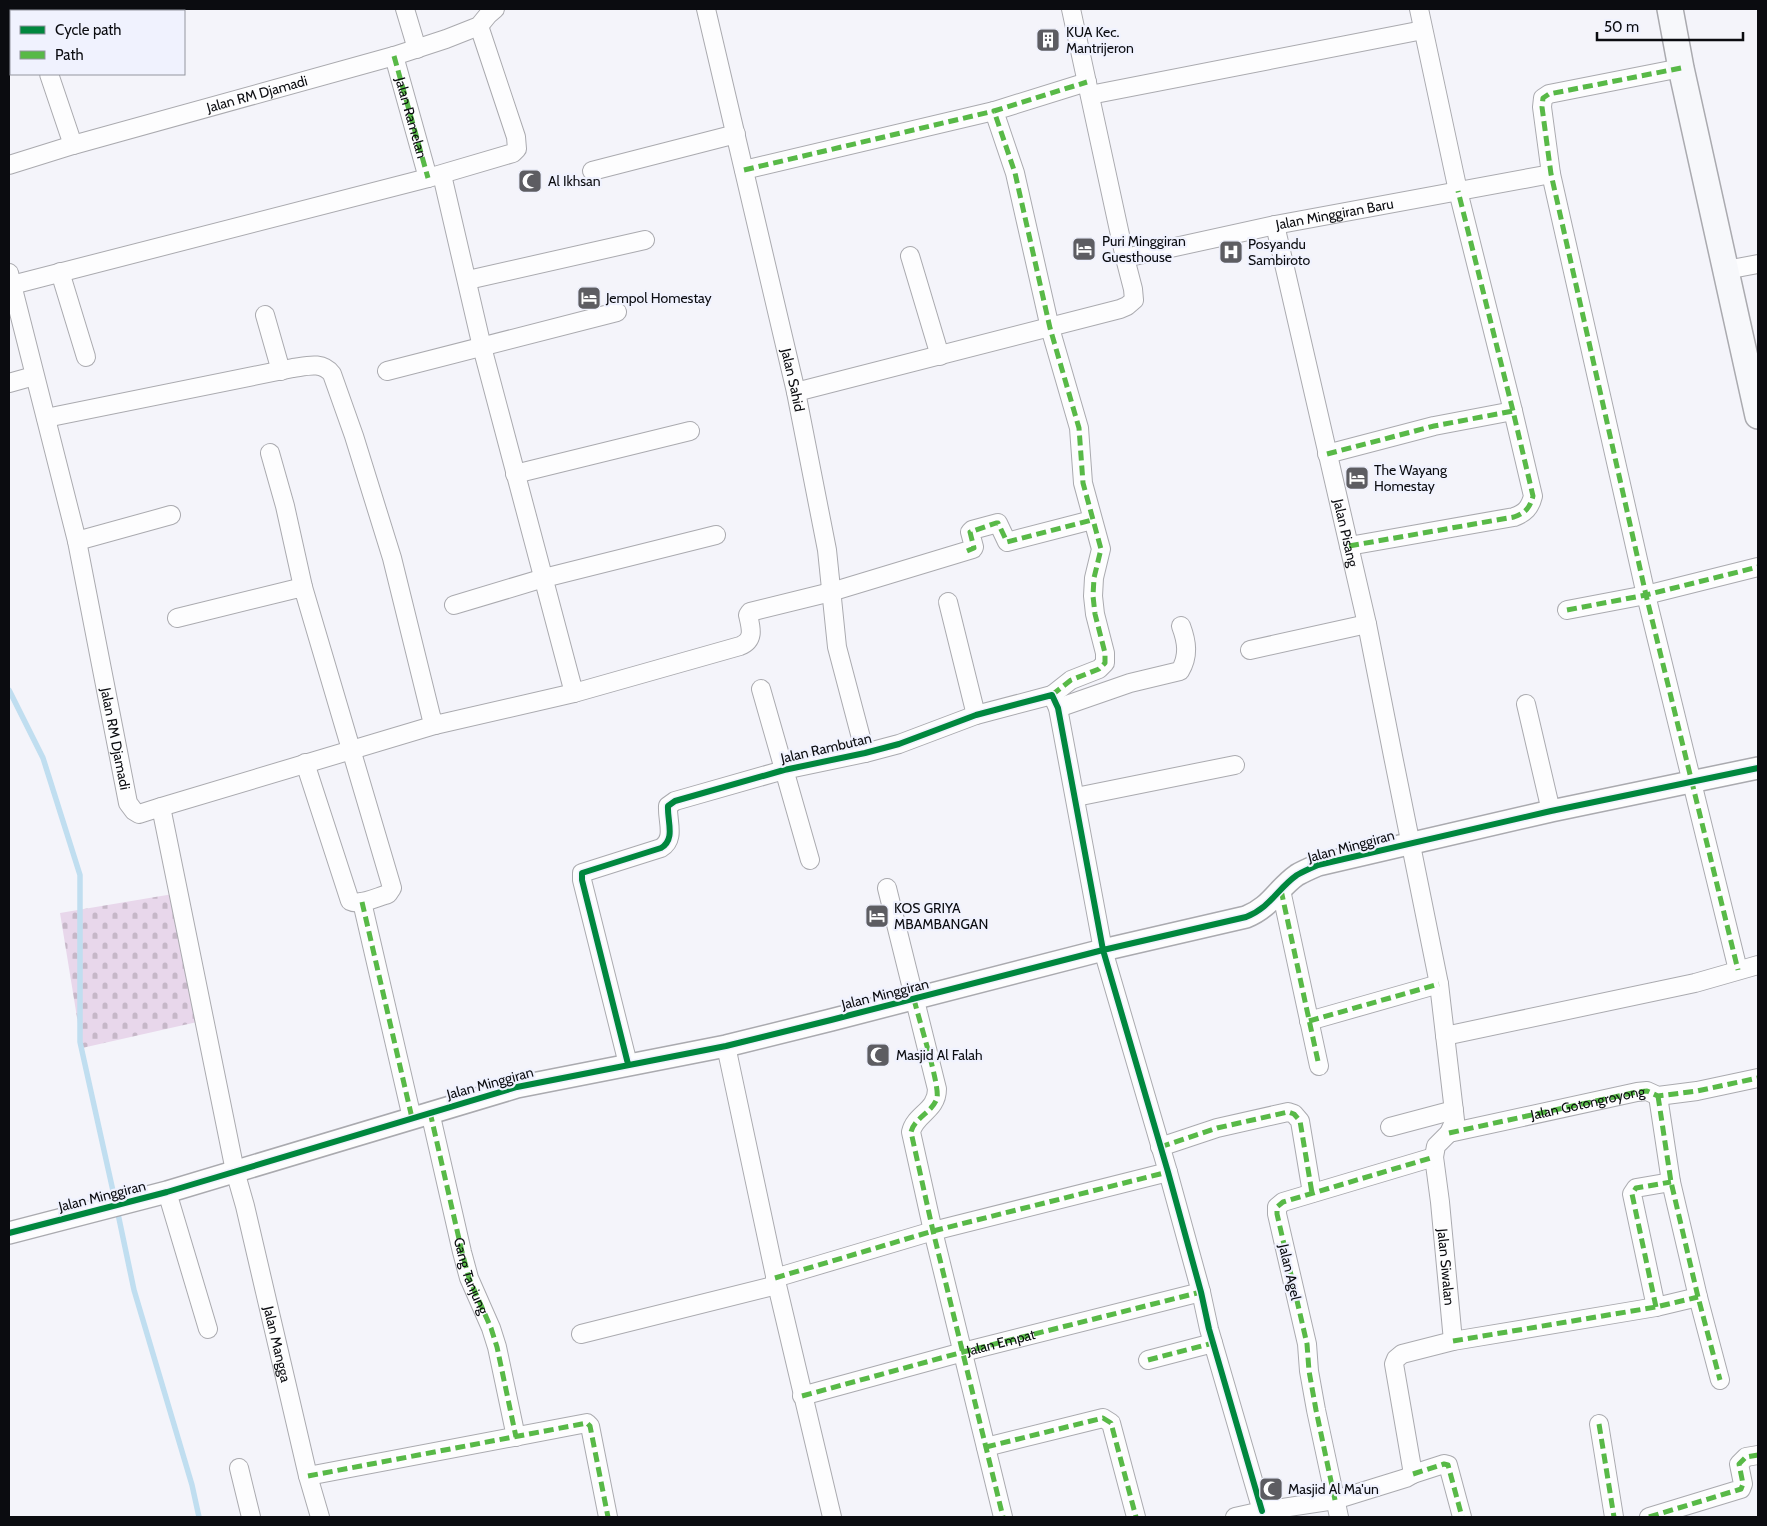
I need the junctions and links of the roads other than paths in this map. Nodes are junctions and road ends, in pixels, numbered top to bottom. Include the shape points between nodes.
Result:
1 (406, 9) edge
2 (495, 9) edge
3 (706, 9) edge
4 (1071, 9) edge
5 (1419, 9) edge
6 (1670, 9) edge
7 (479, 26) junction
8 (1423, 30) junction
9 (417, 49) junction
10 (394, 56) junction
11 (1681, 68) junction
12 (49, 75) edge
13 (1089, 89) junction
14 (994, 111) junction
15 (736, 134) junction
16 (72, 145) junction
17 (9, 165) edge
18 (744, 170) junction
19 (592, 171) dead end
20 (1551, 174) junction
21 (435, 177) junction
22 (1458, 191) junction
23 (1275, 225) junction
24 (645, 240) dead end
25 (910, 256) dead end
26 (1125, 258) junction
27 (1758, 264) edge
28 (1726, 270) junction
29 (60, 272) junction
30 (468, 280) junction
31 (12, 290) edge
32 (617, 312) dead end
33 (265, 314) dead end
34 (1050, 328) junction
35 (482, 347) junction
36 (940, 356) junction
37 (86, 357) dead end
38 (281, 371) junction
39 (387, 371) dead end
40 (34, 376) junction
41 (9, 382) edge
42 (796, 392) junction
43 (1513, 411) junction
44 (1758, 416) edge
45 (46, 418) junction
46 (690, 431) dead end
47 (270, 453) dead end
48 (1327, 454) junction
49 (515, 474) junction
50 (171, 515) dead end
51 (1092, 520) junction
52 (716, 535) dead end
53 (77, 541) junction
54 (1349, 546) junction
55 (1758, 568) edge
56 (544, 578) junction
57 (303, 587) junction
58 (831, 592) junction
59 (1646, 595) junction
60 (948, 602) dead end
61 (454, 605) dead end
62 (1567, 610) dead end
63 (177, 618) dead end
64 (1367, 624) junction
65 (1182, 626) dead end
66 (1250, 650) dead end
67 (761, 689) dead end
68 (574, 693) junction
69 (1055, 701) junction
70 (1526, 704) dead end
71 (976, 716) junction
72 (435, 725) junction
73 (352, 749) junction
74 (865, 753) junction
75 (305, 763) junction
76 (1235, 765) dead end
77 (1758, 768) edge
78 (784, 770) junction
79 (1691, 782) junction
80 (1076, 797) junction
81 (162, 807) junction
82 (1551, 811) junction
83 (1411, 843) junction
84 (810, 860) dead end
85 (887, 888) dead end
86 (1281, 890) junction
87 (362, 902) junction
88 (1103, 950) junction
89 (1758, 965) edge
90 (1738, 970) junction
91 (1439, 984) junction
92 (914, 999) junction
93 (1309, 1020) junction
94 (1445, 1036) junction
95 (726, 1046) junction
96 (628, 1064) junction
97 (1319, 1066) dead end
98 (1758, 1078) edge
99 (1658, 1096) junction
100 (1454, 1110) junction
101 (421, 1115) junction
102 (1390, 1127) dead end
103 (1449, 1133) junction
104 (1160, 1147) junction
105 (1434, 1157) junction
106 (235, 1171) junction
107 (1168, 1172) junction
108 (1671, 1182) junction
109 (167, 1192) junction
110 (1312, 1193) junction
111 (933, 1232) junction
112 (9, 1233) edge
113 (776, 1282) junction
114 (1201, 1292) junction
115 (1698, 1297) junction
116 (1656, 1307) junction
117 (208, 1329) dead end
118 (581, 1334) dead end
119 (1453, 1341) junction
120 (1213, 1343) junction
121 (964, 1352) junction
122 (1148, 1360) dead end
123 (1720, 1380) dead end
124 (802, 1396) junction
125 (1599, 1424) dead end
126 (516, 1437) junction
127 (986, 1447) junction
128 (1758, 1455) edge
129 (239, 1468) dead end
130 (1413, 1474) junction
131 (308, 1476) junction
132 (1335, 1500) junction
133 (1262, 1511) junction
134 (251, 1517) edge
135 (320, 1517) edge
136 (608, 1517) edge
137 (832, 1517) edge
138 (1003, 1517) edge
139 (1136, 1517) edge
140 (1237, 1517) edge
141 (1339, 1517) edge
142 (1462, 1517) edge
143 (1614, 1517) edge
144 (1649, 1517) edge

1 - 9 street
2 - 7 street, Jalan RM Djamadi
3 - 15 street, Jalan Sahid
4 - 13 street
5 - 8 street
6 - 11 main road
7 - 9 street, Jalan RM Djamadi
7 - 21 street via 513,126 517,149 508,155
8 - 13 street
8 - 22 street
9 - 10 street, Jalan RM Djamadi
10 - 16 street, Jalan RM Djamadi
10 - 21 street, Jalan Ramelan
11 - 20 street via 1549,94 1543,98
11 - 28 main road
12 - 16 street
13 - 14 street
13 - 26 street
14 - 18 street
14 - 34 street via 1015,173
15 - 18 street, Jalan Sahid
15 - 19 street
16 - 17 street, Jalan RM Djamadi
18 - 42 street, Jalan Sahid
20 - 22 street, Jalan Minggiran Baru
20 - 59 street
21 - 29 street
21 - 30 street, Jalan Ramelan
22 - 23 street, Jalan Minggiran Baru
22 - 43 street
23 - 26 street, Jalan Minggiran Baru
23 - 48 street, Jalan Pisang
24 - 30 street
25 - 36 street
26 - 34 street via 1134,300 1120,310
27 - 28 street
28 - 44 main road
29 - 31 street
29 - 37 street
30 - 35 street, Jalan Ramelan
31 - 40 street, Jalan RM Djamadi
32 - 35 street
33 - 38 street
34 - 36 street
34 - 51 street via 1079,428 1083,482
35 - 39 street
35 - 49 street, Jalan Ramelan
36 - 42 street
38 - 45 street
38 - 72 street via 318,365 332,374 392,558
40 - 41 street
40 - 45 street, Jalan RM Djamadi
42 - 58 street, Jalan Sahid via 827,550
43 - 48 street via 1434,426
43 - 54 street via 1532,496 1527,510 1514,516
45 - 53 street, Jalan RM Djamadi
46 - 49 street
47 - 57 street
48 - 54 street, Jalan Pisang
49 - 56 street, Jalan Ramelan
50 - 53 street
51 - 58 street via 1007,542 998,523 972,530 973,549
51 - 69 street via 1101,549 1093,596 1105,662 1100,669 1071,680
52 - 56 street
53 - 81 street, Jalan RM Djamadi via 128,803 139,814
54 - 64 street, Jalan Pisang
55 - 59 street
56 - 61 street
56 - 68 street, Jalan Ramelan
57 - 63 street
57 - 73 street
58 - 68 street via 750,612 751,637 740,646
58 - 74 street, Jalan Sahid via 837,647
59 - 62 street
59 - 79 street
60 - 71 street
64 - 66 street
64 - 83 street, Jalan Pisang
65 - 69 street, Jalan Rambutan via 1187,642 1186,661 1180,671
67 - 78 street
68 - 72 street
69 - 71 street, Jalan Rambutan
69 - 80 street
70 - 82 street
71 - 74 street, Jalan Rambutan
72 - 73 street
73 - 75 street
73 - 87 street via 392,888 388,894
74 - 78 street, Jalan Rambutan
75 - 81 street
75 - 87 street via 348,898 354,903
76 - 80 street
77 - 79 street, Jalan Minggiran
78 - 84 street
78 - 96 street, Jalan Rambutan via 675,800 668,806 670,837 666,846 582,873
79 - 82 street, Jalan Minggiran
79 - 90 street
80 - 88 street
81 - 106 street
82 - 83 street, Jalan Minggiran
83 - 86 street, Jalan Minggiran via 1318,865 1296,876
83 - 91 street
85 - 92 street
86 - 88 street, Jalan Minggiran via 1267,905 1246,917
86 - 93 street
87 - 101 street, Gang Tanjung
88 - 92 street, Jalan Minggiran
88 - 104 street
89 - 90 street
90 - 94 street via 1695,983
91 - 93 street
91 - 94 street
92 - 95 street, Jalan Minggiran
92 - 111 street via 937,1089 934,1103 911,1132
93 - 97 street
94 - 100 street
95 - 96 street, Jalan Minggiran
95 - 113 street
96 - 101 street, Jalan Minggiran via 516,1087
98 - 99 street, Jalan Gotongroyong
99 - 103 street, Jalan Gotongroyong via 1647,1091 1637,1092
99 - 108 street
100 - 102 street
100 - 103 street via 1454,1127
101 - 106 street, Jalan Minggiran
101 - 126 street, Gang Tanjung via 469,1278 492,1328
103 - 105 street via 1436,1146
104 - 107 street
104 - 110 street via 1217,1128 1288,1112 1300,1121
105 - 110 street, Jalan Agel
105 - 119 street, Jalan Siwalan
106 - 109 street, Jalan Minggiran
106 - 131 street, Jalan Mangga
107 - 111 street
107 - 114 street
108 - 115 street
108 - 116 street via 1636,1188 1632,1194
109 - 112 street, Jalan Minggiran
109 - 117 street
110 - 132 street, Jalan Agel via 1282,1202 1277,1206 1277,1214 1307,1344 1309,1371
111 - 113 street
111 - 121 street
113 - 118 street
113 - 124 street
114 - 120 street
114 - 121 street, Jalan Empat
115 - 116 street
115 - 123 street
116 - 119 street
119 - 130 street via 1402,1354 1394,1364
120 - 122 street
120 - 133 street
121 - 124 street, Jalan Empat
121 - 127 street
124 - 137 street
125 - 143 street
126 - 131 street
126 - 136 street via 587,1422
127 - 138 street
127 - 139 street via 1103,1418 1108,1420
128 - 144 street via 1746,1457 1739,1464 1741,1489
129 - 134 street
130 - 132 street
130 - 142 street via 1448,1465
131 - 135 street, Jalan Mangga
132 - 133 street
132 - 141 street
133 - 140 street

